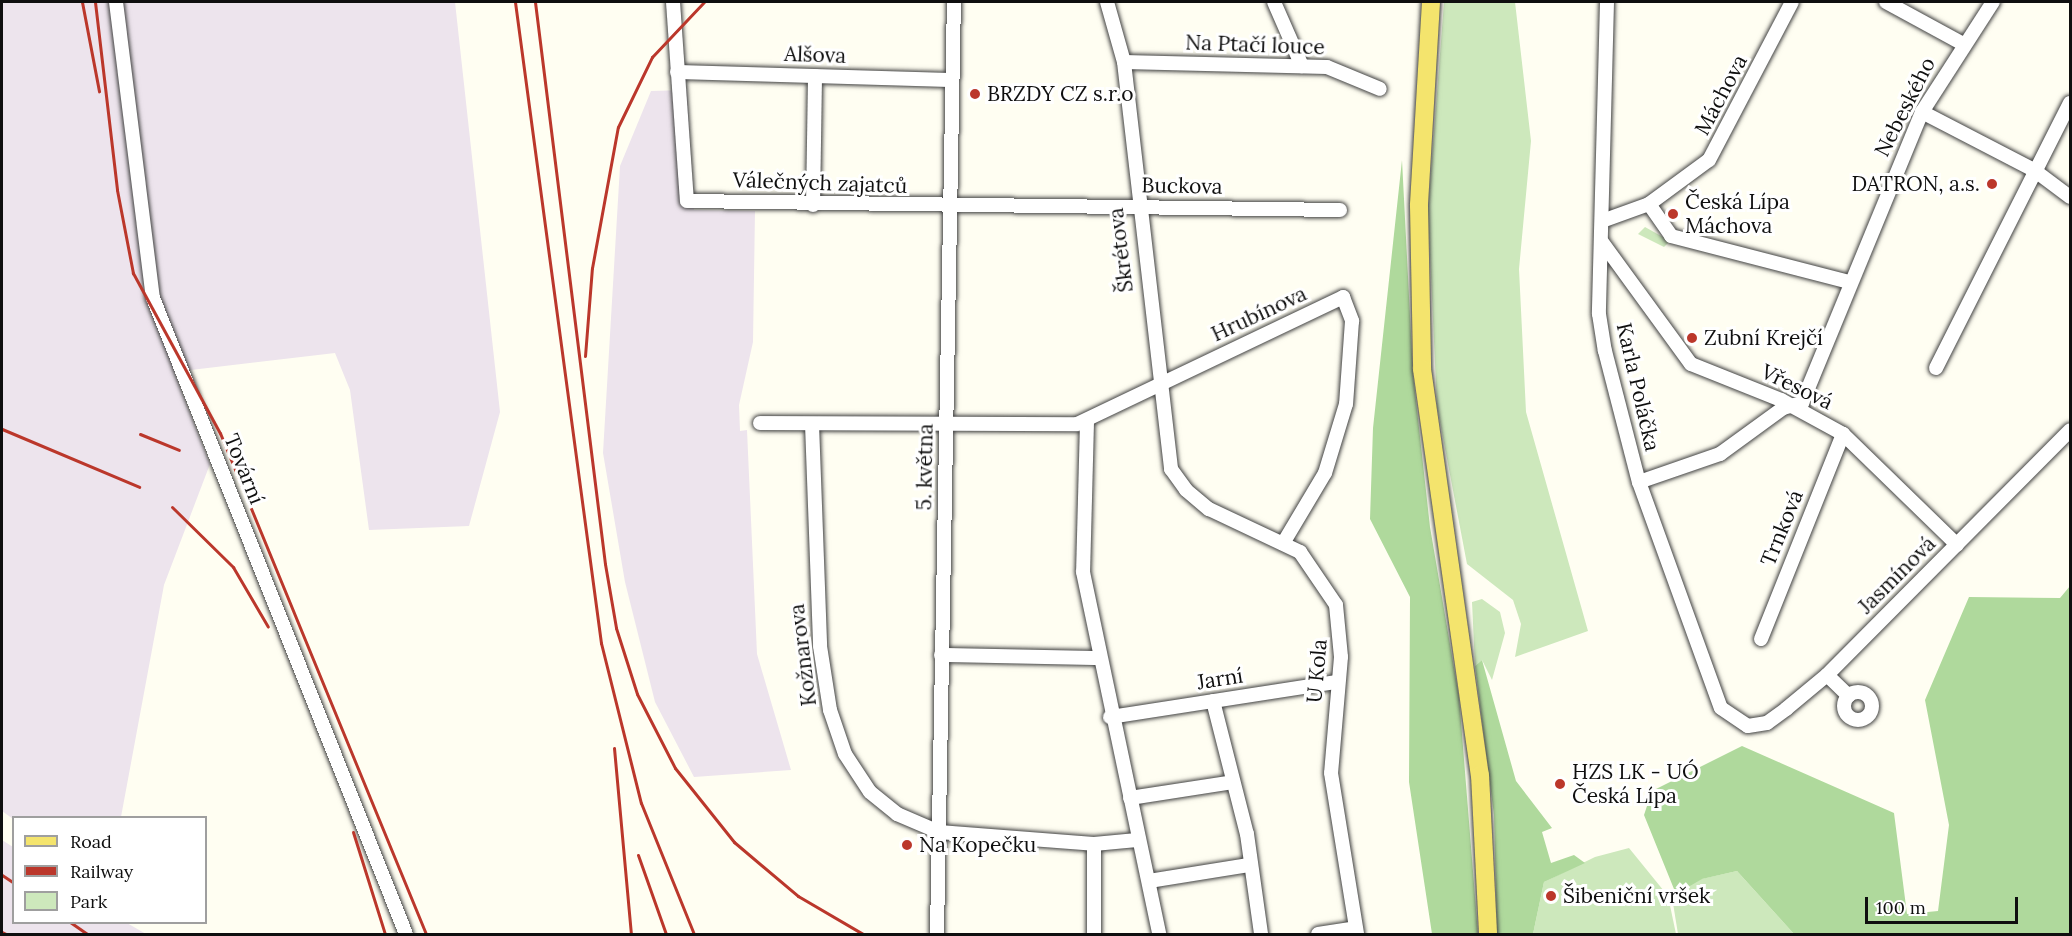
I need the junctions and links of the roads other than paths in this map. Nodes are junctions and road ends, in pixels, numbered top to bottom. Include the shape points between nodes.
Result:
1 (116, 2) edge
2 (673, 2) edge
3 (954, 2) edge
4 (1107, 2) edge
5 (1274, 2) edge
6 (1431, 2) edge
7 (1607, 2) edge
8 (1792, 2) edge
9 (1886, 2) edge
10 (1993, 2) edge
11 (1963, 44) junction
12 (1124, 62) junction
13 (1302, 66) junction
14 (677, 72) junction
15 (815, 76) junction
16 (951, 80) junction
17 (1380, 89) dead end
18 (2070, 103) edge
19 (1922, 112) junction
20 (2034, 170) junction
21 (2070, 197) edge
22 (1649, 204) junction
23 (813, 205) junction
24 (951, 206) junction
25 (1137, 206) junction
26 (1340, 210) dead end
27 (1602, 220) junction
28 (1602, 242) junction
29 (1849, 282) junction
30 (1936, 368) dead end
31 (1159, 385) junction
32 (1787, 403) junction
33 (1087, 422) junction
34 (760, 423) dead end
35 (947, 423) junction
36 (812, 424) junction
37 (2070, 430) edge
38 (1843, 434) junction
39 (1639, 482) junction
40 (1186, 490) joint
41 (1285, 540) junction
42 (1957, 545) junction
43 (1761, 639) dead end
44 (942, 654) junction
45 (1099, 658) junction
46 (1827, 675) junction
47 (1336, 682) junction
48 (1849, 696) dead end
49 (1214, 701) junction
50 (1110, 717) junction
51 (1740, 723) joint
52 (1233, 782) junction
53 (1130, 798) junction
54 (939, 832) junction
55 (1137, 840) junction
56 (1094, 844) junction
57 (1249, 865) junction
58 (1149, 881) junction
59 (1356, 931) edge
60 (406, 934) edge
61 (937, 934) edge
62 (1094, 934) edge
63 (1159, 934) edge
64 (1262, 934) edge
65 (1318, 934) edge
66 (1488, 934) edge

1 - 60 street, Tovární via 153,298
2 - 14 street
3 - 16 street, 5. května
4 - 12 street, Škrétova
5 - 13 street
6 - 66 main road via 1419,206 1422,369 1480,775
7 - 27 street, Karla Poláčka
8 - 22 street, Máchova via 1709,160
9 - 11 street
10 - 11 street, Nebeského
11 - 19 street, Nebeského
12 - 13 street, Na Ptačí louce
12 - 25 street, Škrétova
13 - 17 street, Na Ptačí louce via 1345,71
14 - 15 street, Alšova
14 - 23 street, Válečných zajatců via 687,201
15 - 16 street, Alšova
15 - 23 street
16 - 24 street, 5. května
18 - 20 street
19 - 20 street
19 - 29 street, Nebeského
20 - 21 street
20 - 30 street
22 - 27 street, Máchova
22 - 29 street via 1671,236
23 - 24 street, Válečných zajatců
24 - 25 street, Buckova via 965,202
24 - 35 street, 5. května
25 - 26 street, Buckova
25 - 31 street, Škrétova
27 - 28 street, Karla Poláčka
28 - 32 street, Vřesová via 1691,364
28 - 39 street, Karla Poláčka via 1603,342
29 - 32 street, Nebeského via 1802,404
31 - 33 street, Hrubínova
31 - 40 street, Škrétova via 1165,450
31 - 41 street, Hrubínova via 1343,297 1352,321 1346,404 1325,472
32 - 38 street, Vřesová
32 - 39 street, Nebeského via 1720,454
33 - 35 street, Hrubínova
33 - 45 street via 1083,572
34 - 36 street, Hrubínova
35 - 36 street, Hrubínova
35 - 44 street, 5. května
36 - 54 street, Kožnarova via 819,634 830,710 845,754 870,792 897,814
37 - 42 street, Jasmínová
38 - 42 street, Vřesová
38 - 43 street, Trnková
39 - 51 street, Karla Poláčka via 1721,708
40 - 41 street, U Kola via 1209,509
41 - 47 street, U Kola via 1316,568 1336,605 1341,657
42 - 46 street, Jasmínová
44 - 45 street
44 - 54 street, 5. května
45 - 50 street
46 - 48 street
46 - 51 street, Jasmínová via 1767,723
47 - 49 street, Jarní
47 - 59 street, U Kola via 1331,773
49 - 50 street, Jarní
49 - 52 street
50 - 53 street
52 - 53 street
52 - 57 street
53 - 55 street
54 - 56 street
54 - 61 street, 5. května
55 - 56 street
55 - 58 street
56 - 62 street
57 - 58 street
57 - 64 street
58 - 63 street
59 - 65 street

